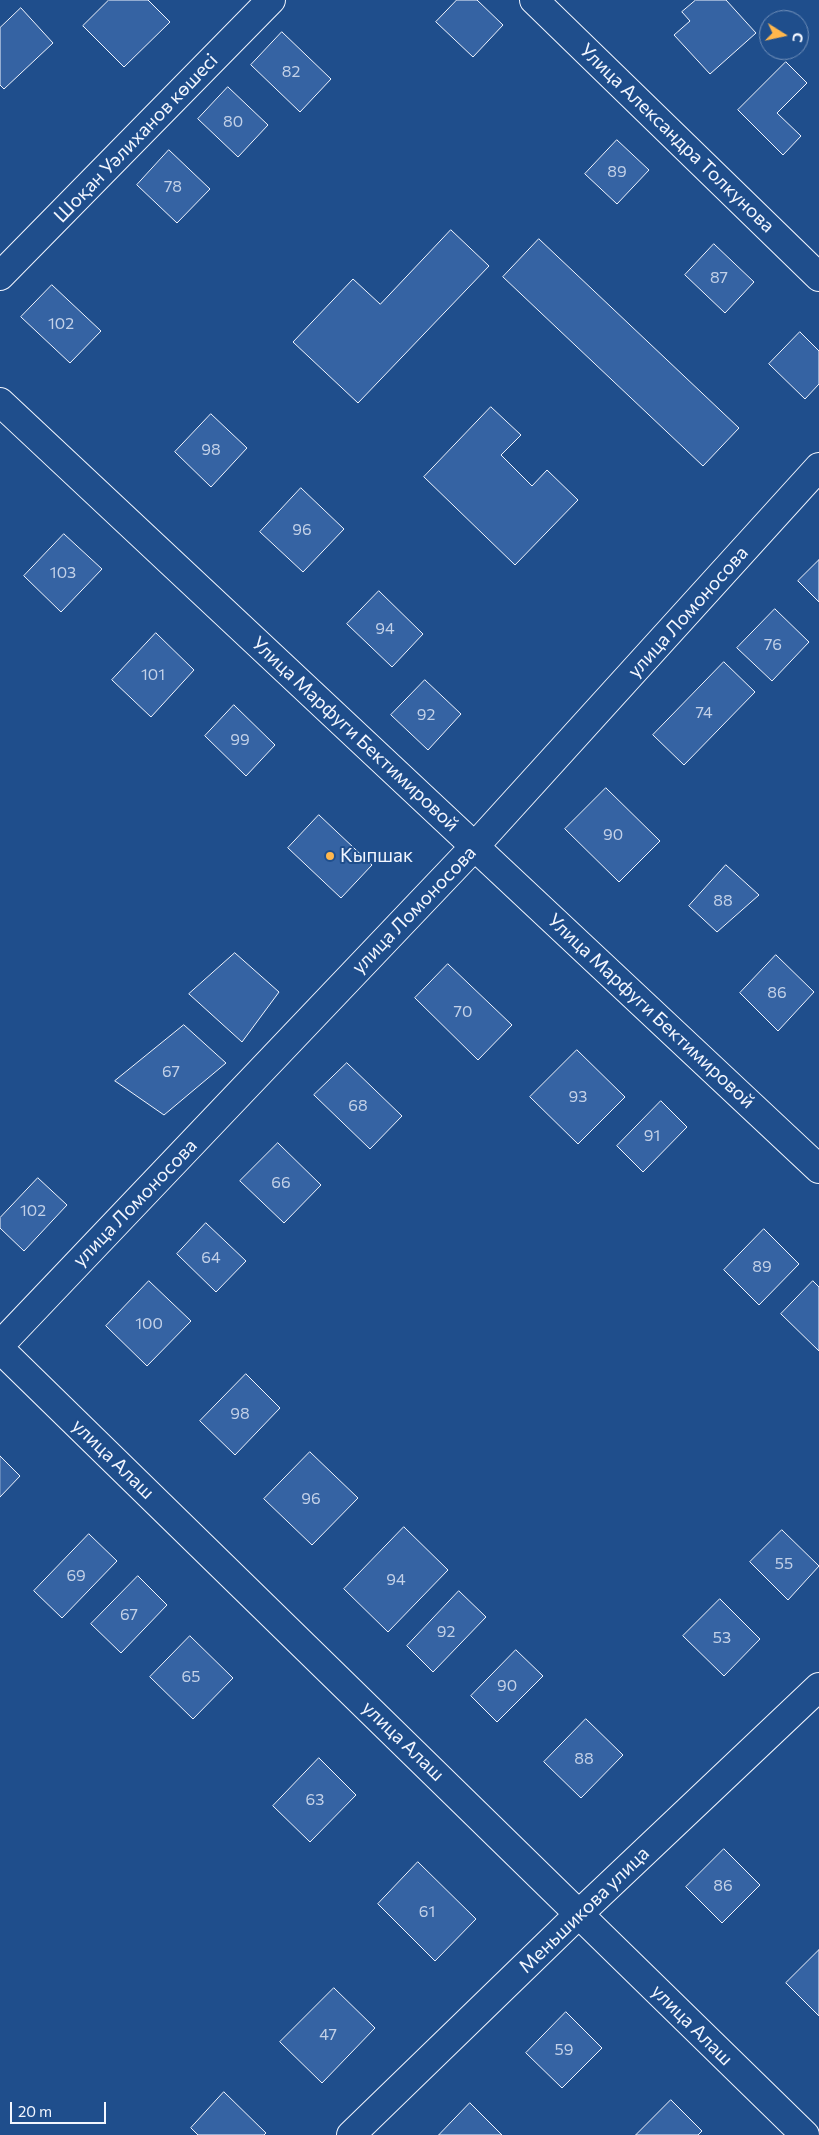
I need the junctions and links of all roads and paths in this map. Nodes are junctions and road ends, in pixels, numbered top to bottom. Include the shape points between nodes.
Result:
1 (271, 0) edge
2 (534, 0) edge
3 (0, 276) edge
4 (819, 277) edge
5 (0, 402) edge
6 (819, 467) edge
7 (475, 846) junction
8 (819, 1169) edge
9 (0, 1345) edge
10 (0, 1349) edge
11 (819, 1687) edge
12 (580, 1913) junction
13 (351, 2135) edge
14 (804, 2135) edge

1 - 3 street, Шоқан Уәлиханов көшесі
2 - 4 street, Улица Александра Толкунова
5 - 7 street, Улица Марфуги Бектимировой
6 - 7 street, улица Ломоносова
7 - 8 street, Улица Марфуги Бектимировой
7 - 9 street, улица Ломоносова
10 - 12 street, улица Алаш
11 - 12 street, Меньшикова улица
12 - 13 street, Меньшикова улица
12 - 14 street, улица Алаш

